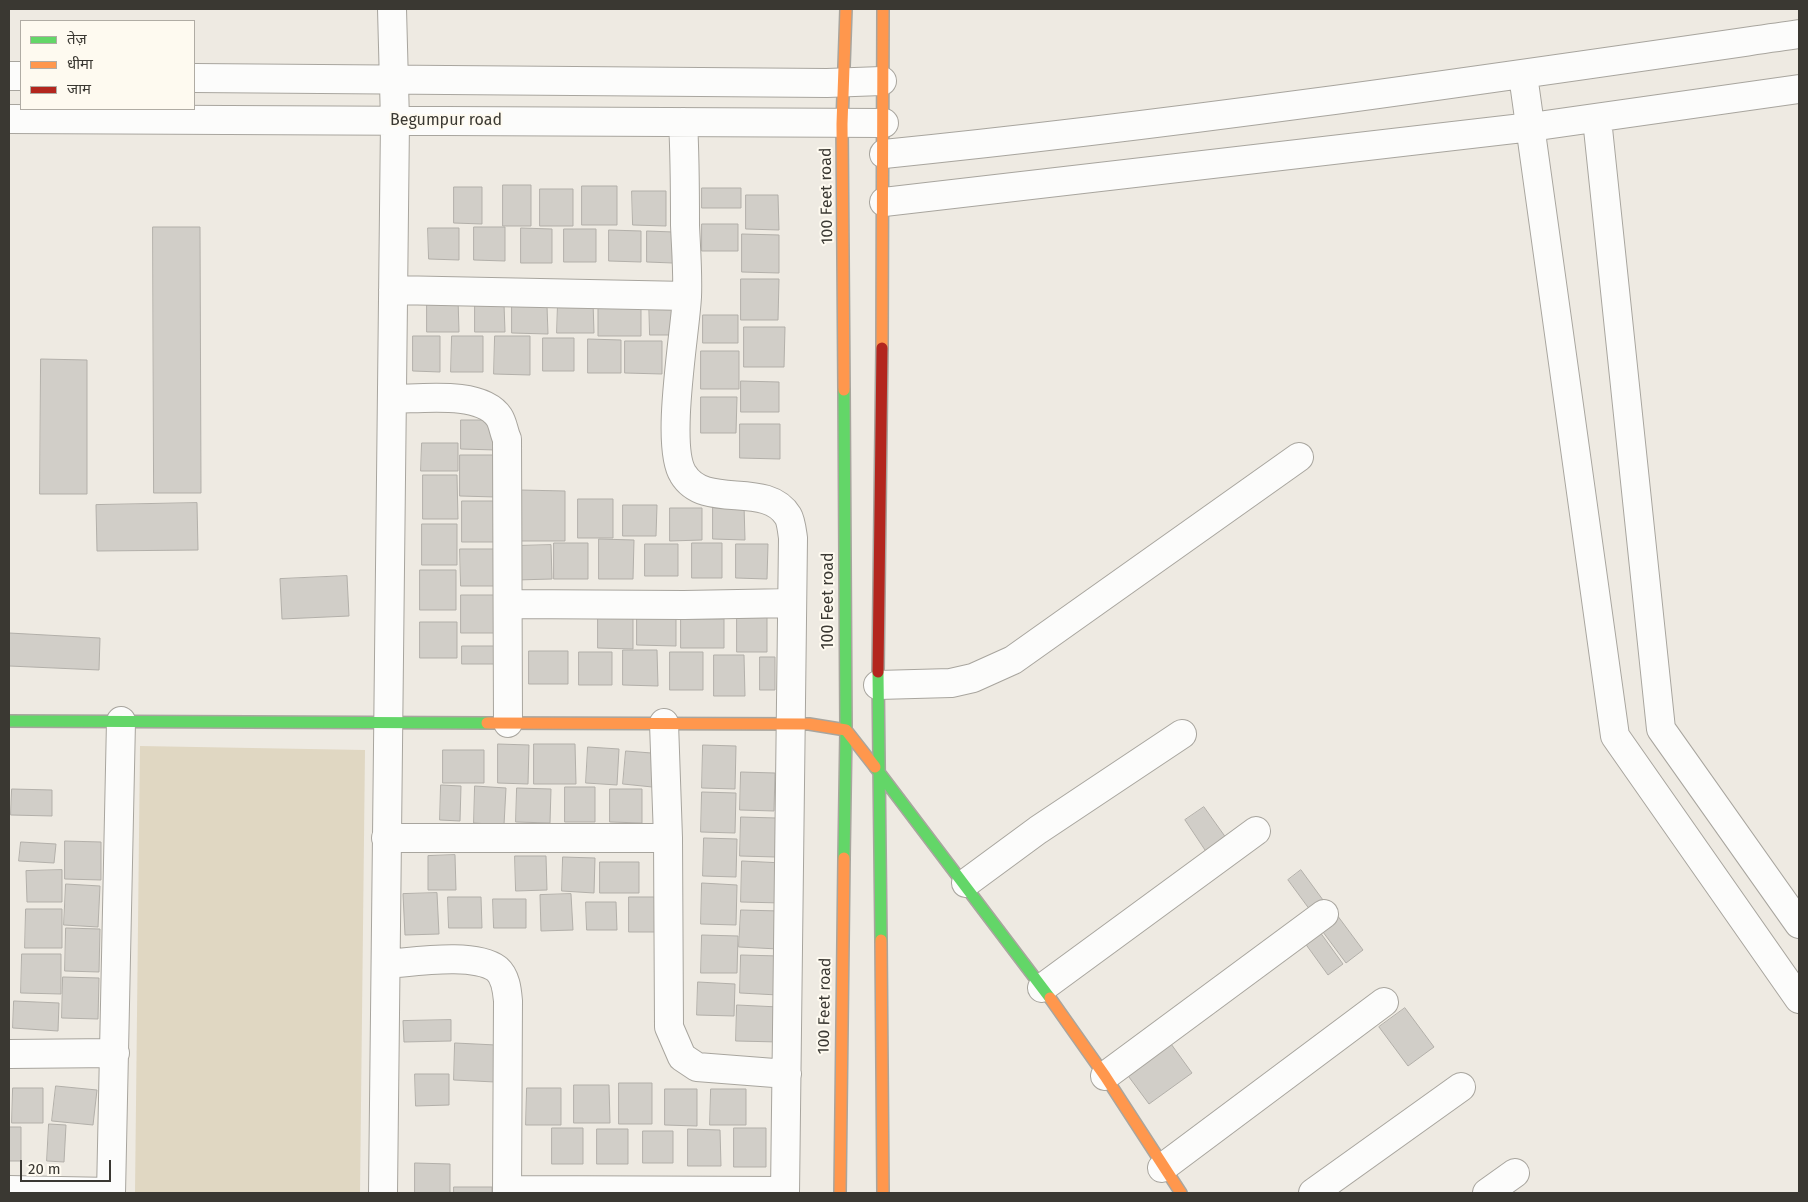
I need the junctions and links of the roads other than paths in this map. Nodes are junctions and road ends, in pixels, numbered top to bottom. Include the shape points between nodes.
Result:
1 (392, 9) edge
2 (846, 9) edge
3 (883, 9) edge
4 (1799, 34) edge
5 (1524, 75) junction
6 (195, 78) edge
7 (394, 81) junction
8 (882, 81) junction
9 (845, 83) junction
10 (1799, 89) edge
11 (9, 119) edge
12 (1597, 119) junction
13 (395, 121) junction
14 (683, 122) junction
15 (884, 123) junction
16 (842, 124) junction
17 (1531, 127) junction
18 (884, 154) junction
19 (884, 202) junction
20 (393, 290) junction
21 (687, 296) junction
22 (392, 399) junction
23 (1299, 457) dead end
24 (792, 602) junction
25 (508, 604) junction
26 (878, 685) junction
27 (9, 721) edge
28 (120, 721) junction
29 (388, 722) junction
30 (508, 723) junction
31 (664, 723) junction
32 (791, 724) junction
33 (846, 730) junction
34 (1182, 734) dead end
35 (880, 774) junction
36 (1256, 831) dead end
37 (386, 838) junction
38 (668, 838) junction
39 (966, 883) junction
40 (1324, 914) dead end
41 (1799, 924) edge
42 (386, 964) junction
43 (1042, 988) junction
44 (1799, 999) edge
45 (1384, 1002) dead end
46 (115, 1053) junction
47 (9, 1054) edge
48 (787, 1074) junction
49 (1105, 1076) junction
50 (1461, 1087) dead end
51 (1162, 1168) junction
52 (1515, 1173) dead end
53 (9, 1190) edge
54 (507, 1192) edge
55 (785, 1192) edge
56 (111, 1193) edge
57 (383, 1193) edge
58 (840, 1193) edge
59 (883, 1193) edge
60 (1181, 1193) edge
61 (1313, 1193) edge
62 (1488, 1193) edge

1 - 7 street
2 - 9 street, 100 Feet road
3 - 8 street
4 - 5 street
5 - 17 street
5 - 18 street via 1052,137
6 - 7 street
7 - 9 street
7 - 13 street
8 - 9 street
8 - 15 street
9 - 16 street, 100 Feet road
10 - 12 street
11 - 13 street, Begumpur road
12 - 17 street
12 - 41 street via 1661,729
13 - 14 street, Begumpur road
13 - 20 street
14 - 16 street, Begumpur road
14 - 21 street
15 - 16 street, Begumpur road
15 - 18 street
16 - 33 street, 100 Feet road
17 - 19 street
17 - 44 street via 1615,736
18 - 19 street
19 - 26 street
20 - 21 street
20 - 22 street
21 - 24 street via 675,428 677,455 683,474 694,484 714,493 755,497 777,504 788,516 794,538
22 - 25 street via 462,397 483,405 498,417 507,439
22 - 29 street
23 - 26 street via 1014,660 973,678 951,683
24 - 25 street
24 - 32 street
25 - 30 street
26 - 35 street
27 - 28 street
28 - 29 street
28 - 46 street
29 - 30 street
29 - 37 street
30 - 31 street
31 - 32 street
31 - 38 street
32 - 33 street
32 - 48 street
33 - 35 street
33 - 58 street, 100 Feet road
34 - 39 street via 1038,830
35 - 39 street
35 - 59 street
36 - 43 street
37 - 38 street
37 - 42 street
38 - 48 street via 669,1027 682,1057 697,1067
39 - 43 street
40 - 49 street
42 - 54 street via 464,960 497,970 505,981 508,1001
42 - 57 street
43 - 49 street
45 - 51 street
46 - 47 street
46 - 56 street
48 - 55 street
49 - 51 street
50 - 61 street
51 - 60 street
52 - 62 street
53 - 56 street
54 - 55 street

